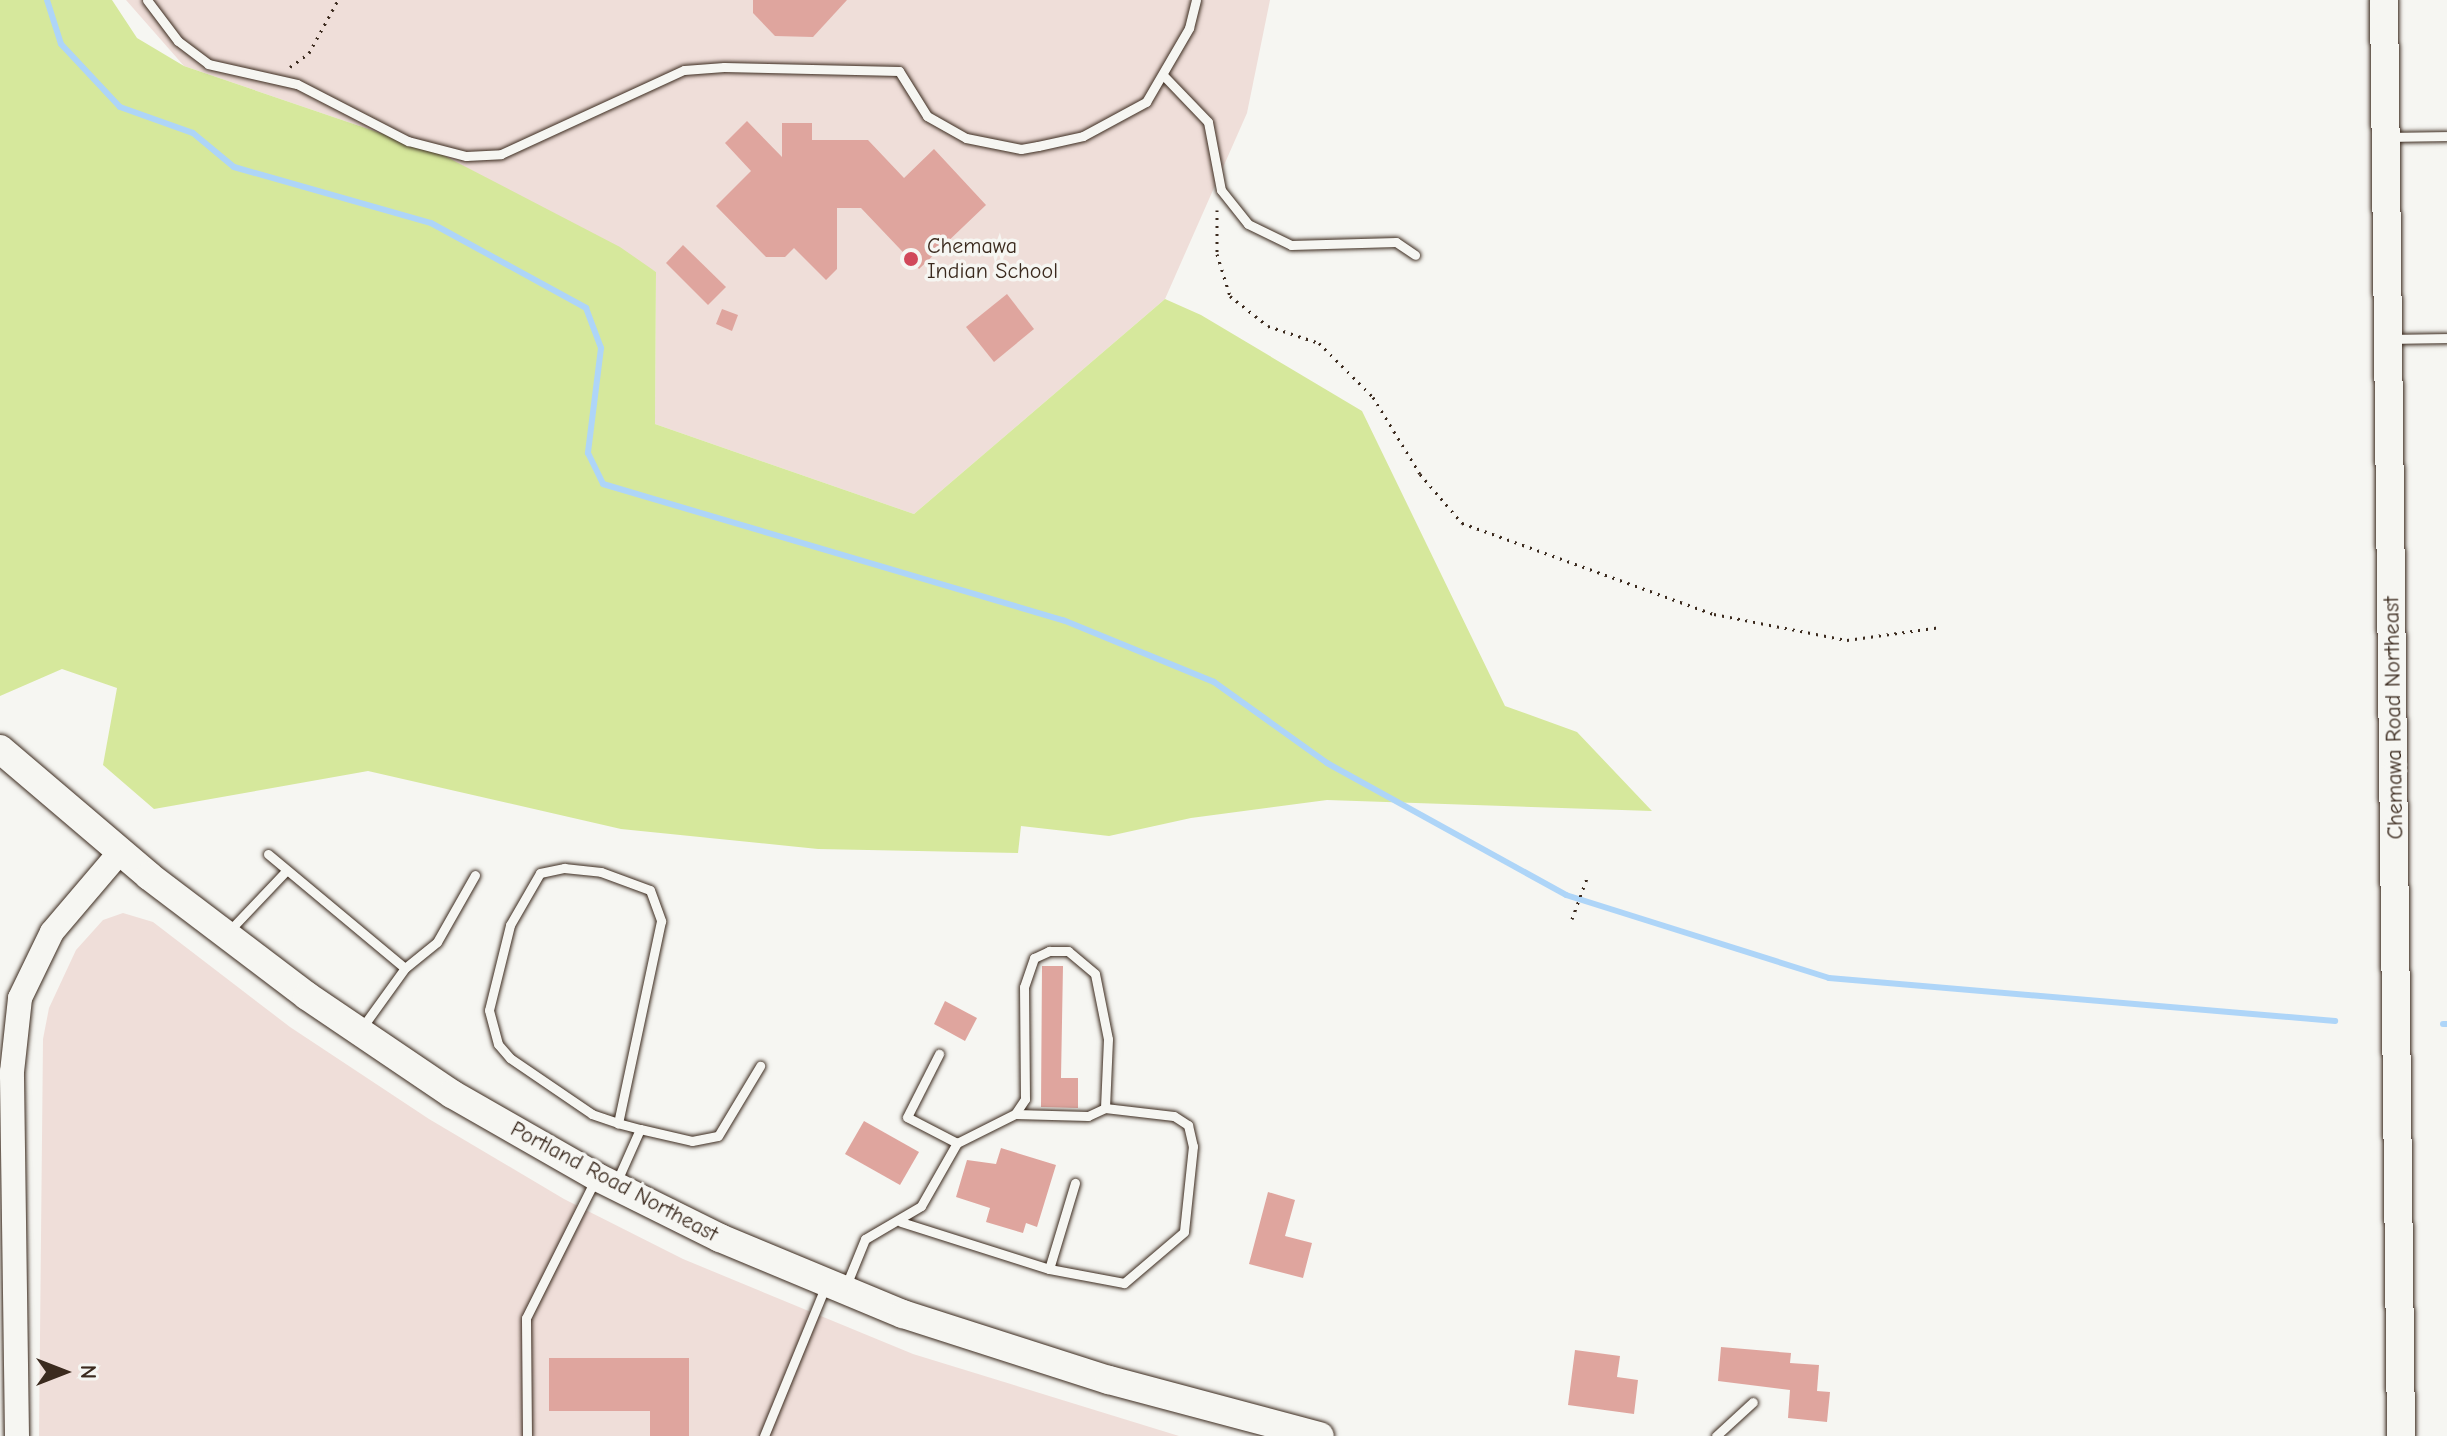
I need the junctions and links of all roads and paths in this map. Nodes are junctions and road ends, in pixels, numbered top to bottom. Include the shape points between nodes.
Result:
1 (147, 0) edge
2 (338, 0) edge
3 (1196, 0) edge
4 (2384, 0) edge
5 (1163, 75) junction
6 (252, 78) junction
7 (2447, 136) edge
8 (2386, 137) junction
9 (1221, 190) junction
10 (1415, 255) dead end
11 (2447, 338) edge
12 (2389, 339) junction
13 (1941, 627) dead end
14 (0, 749) edge
15 (120, 852) junction
16 (268, 854) dead end
17 (285, 872) junction
18 (475, 875) dead end
19 (1587, 878) dead end
20 (1572, 919) dead end
21 (225, 934) junction
22 (405, 968) junction
23 (359, 1032) junction
24 (939, 1054) dead end
25 (760, 1066) dead end
26 (1105, 1108) junction
27 (1015, 1114) junction
28 (618, 1123) junction
29 (640, 1129) junction
30 (957, 1143) junction
31 (606, 1182) junction
32 (1075, 1183) dead end
33 (901, 1222) junction
34 (1049, 1269) junction
35 (835, 1287) junction
36 (1753, 1402) dead end
37 (1309, 1435) edge
38 (17, 1436) edge
39 (527, 1436) edge
40 (764, 1436) edge
41 (1716, 1436) edge
42 (2401, 1436) edge

1 - 6 lane via 178,41 208,64
2 - 6 path via 309,53 290,67
3 - 5 lane
4 - 8 main road, Chemawa Road Northeast
5 - 6 lane via 1146,102 1126,116 1083,136 1021,149 966,138 927,116 899,71 684,70 501,154 466,156 408,141 297,84
5 - 9 lane via 1208,122
7 - 8 lane
8 - 12 main road, Chemawa Road Northeast
9 - 10 lane via 1248,224 1291,245 1396,242
9 - 13 path via 1212,227 1230,296 1268,326 1319,343 1373,397 1420,474 1462,523 1714,614 1847,640
11 - 12 lane
12 - 42 main road, Chemawa Road Northeast
14 - 15 main road, Portland Road Northeast
15 - 21 main road, Portland Road Northeast
15 - 38 street via 52,932 20,998 12,1072
16 - 17 lane
17 - 21 lane
17 - 22 lane
18 - 22 lane via 437,942
19 - 20 path
21 - 23 main road, Portland Road Northeast
22 - 23 lane
23 - 31 main road, Portland Road Northeast
24 - 30 lane via 907,1117
25 - 29 lane via 718,1136 692,1141
26 - 27 lane via 1088,1116
26 - 27 lane via 1108,1039 1095,974 1068,951 1049,951 1034,958 1024,987 1025,1099
26 - 34 lane via 1174,1116 1188,1125 1193,1146 1184,1232 1124,1283
27 - 30 lane
28 - 28 lane via 592,1114 498,1044 489,1010 492,996 510,925 540,873 564,868 601,872 650,890 661,921
28 - 29 lane
29 - 31 lane
30 - 33 lane via 921,1206
31 - 35 main road, Portland Road Northeast
31 - 39 lane via 526,1318
32 - 34 lane
33 - 34 lane
33 - 35 lane via 865,1239
35 - 37 main road, Portland Road Northeast via 1011,1350
35 - 40 lane
36 - 41 lane

